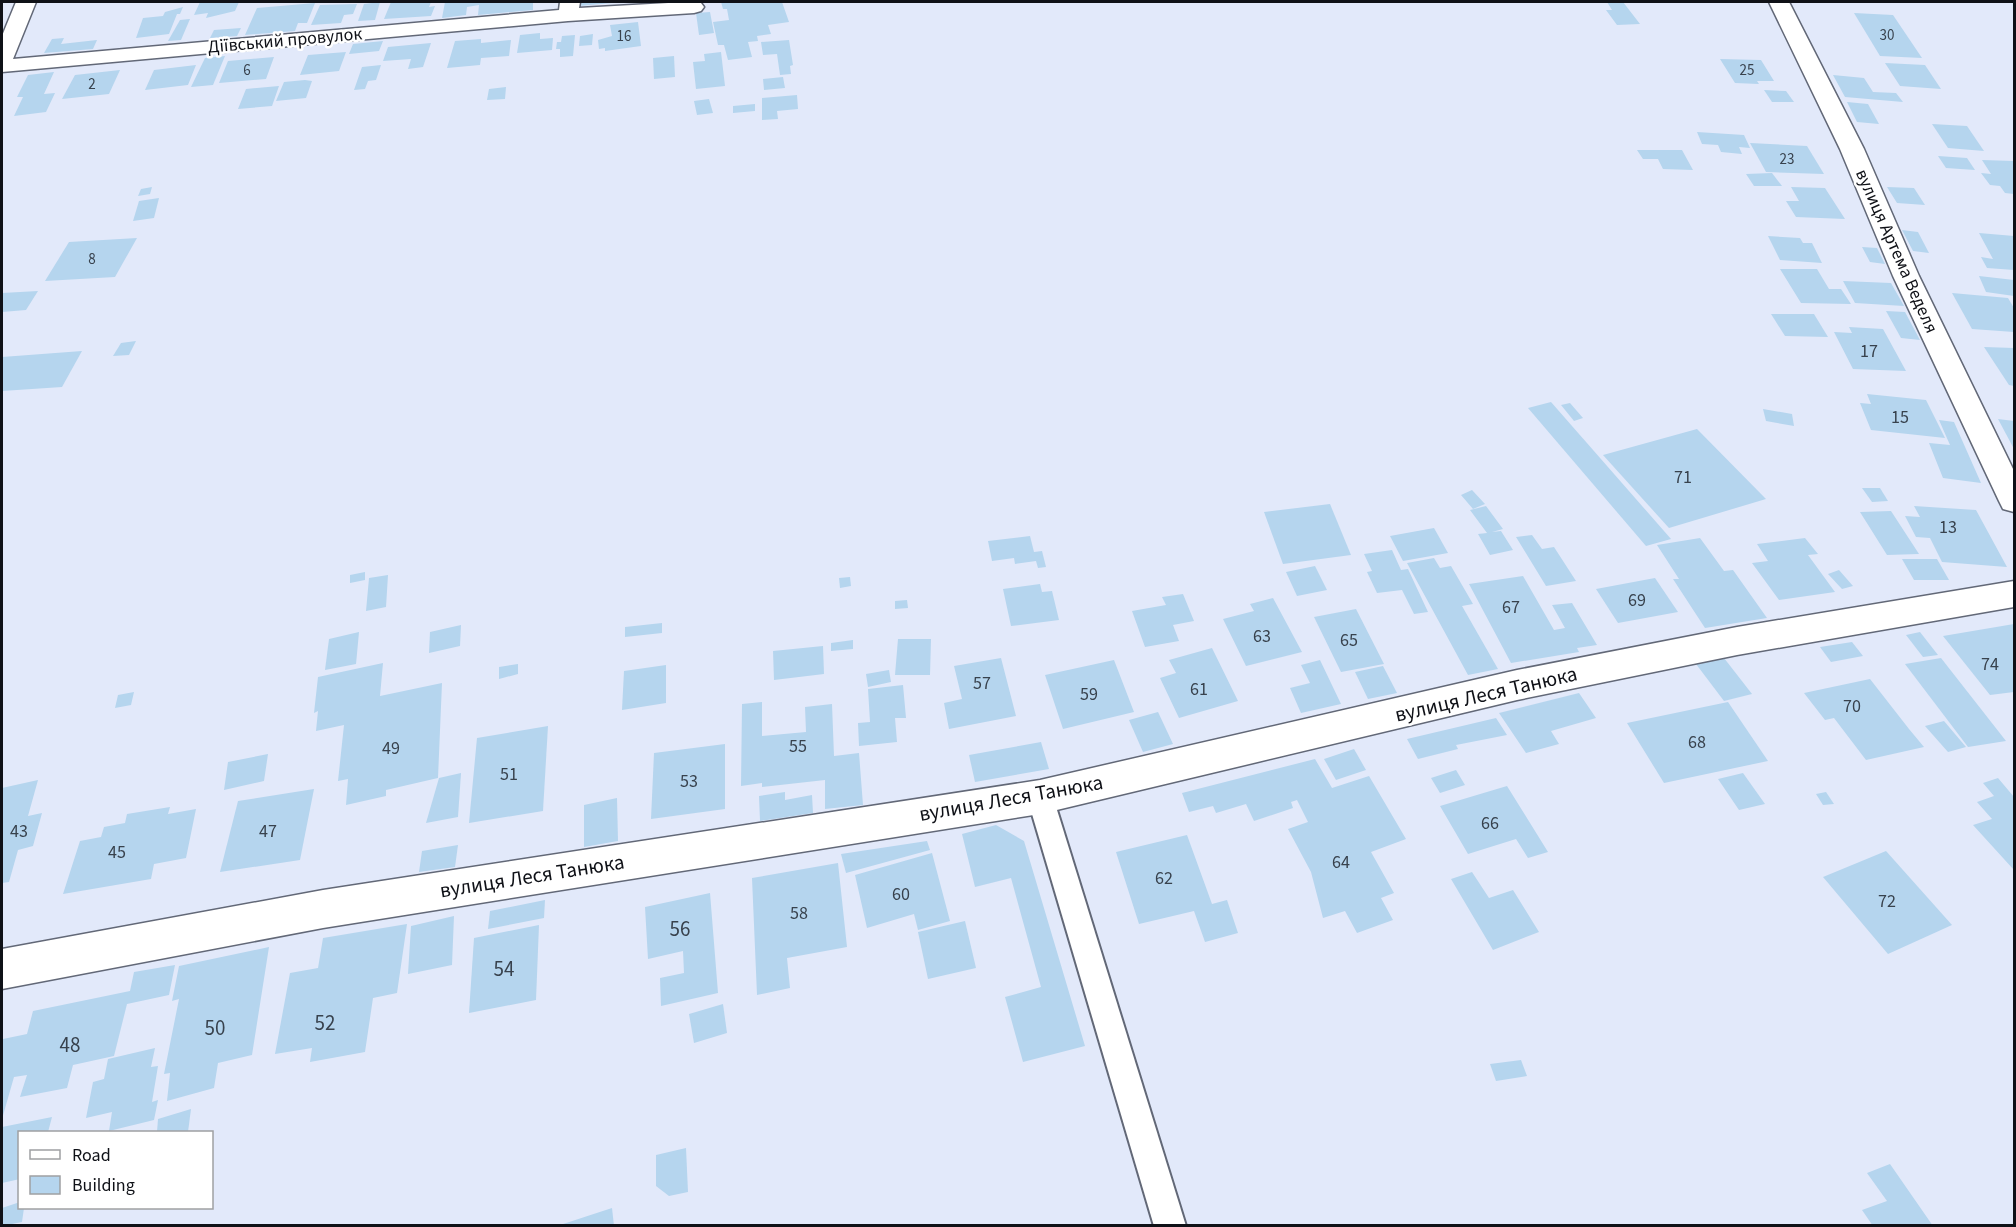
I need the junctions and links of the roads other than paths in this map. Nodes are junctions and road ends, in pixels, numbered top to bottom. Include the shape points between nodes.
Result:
1 (26, 2) edge
2 (1779, 2) edge
3 (694, 7) dead end
4 (569, 8) edge
5 (2, 59) edge
6 (2, 66) edge
7 (2014, 501) edge
8 (2014, 594) edge
9 (1040, 796) junction
10 (2, 969) edge
11 (1170, 1226) edge

1 - 5 street
2 - 7 street, вулиця Артема Веделя via 1852,149 1906,276
3 - 4 street, Діївський провулок
4 - 6 street, Діївський провулок
8 - 9 street, вулиця Леся Танюка via 1737,640 1517,685
9 - 10 street, вулиця Леся Танюка via 323,909
9 - 11 lane

